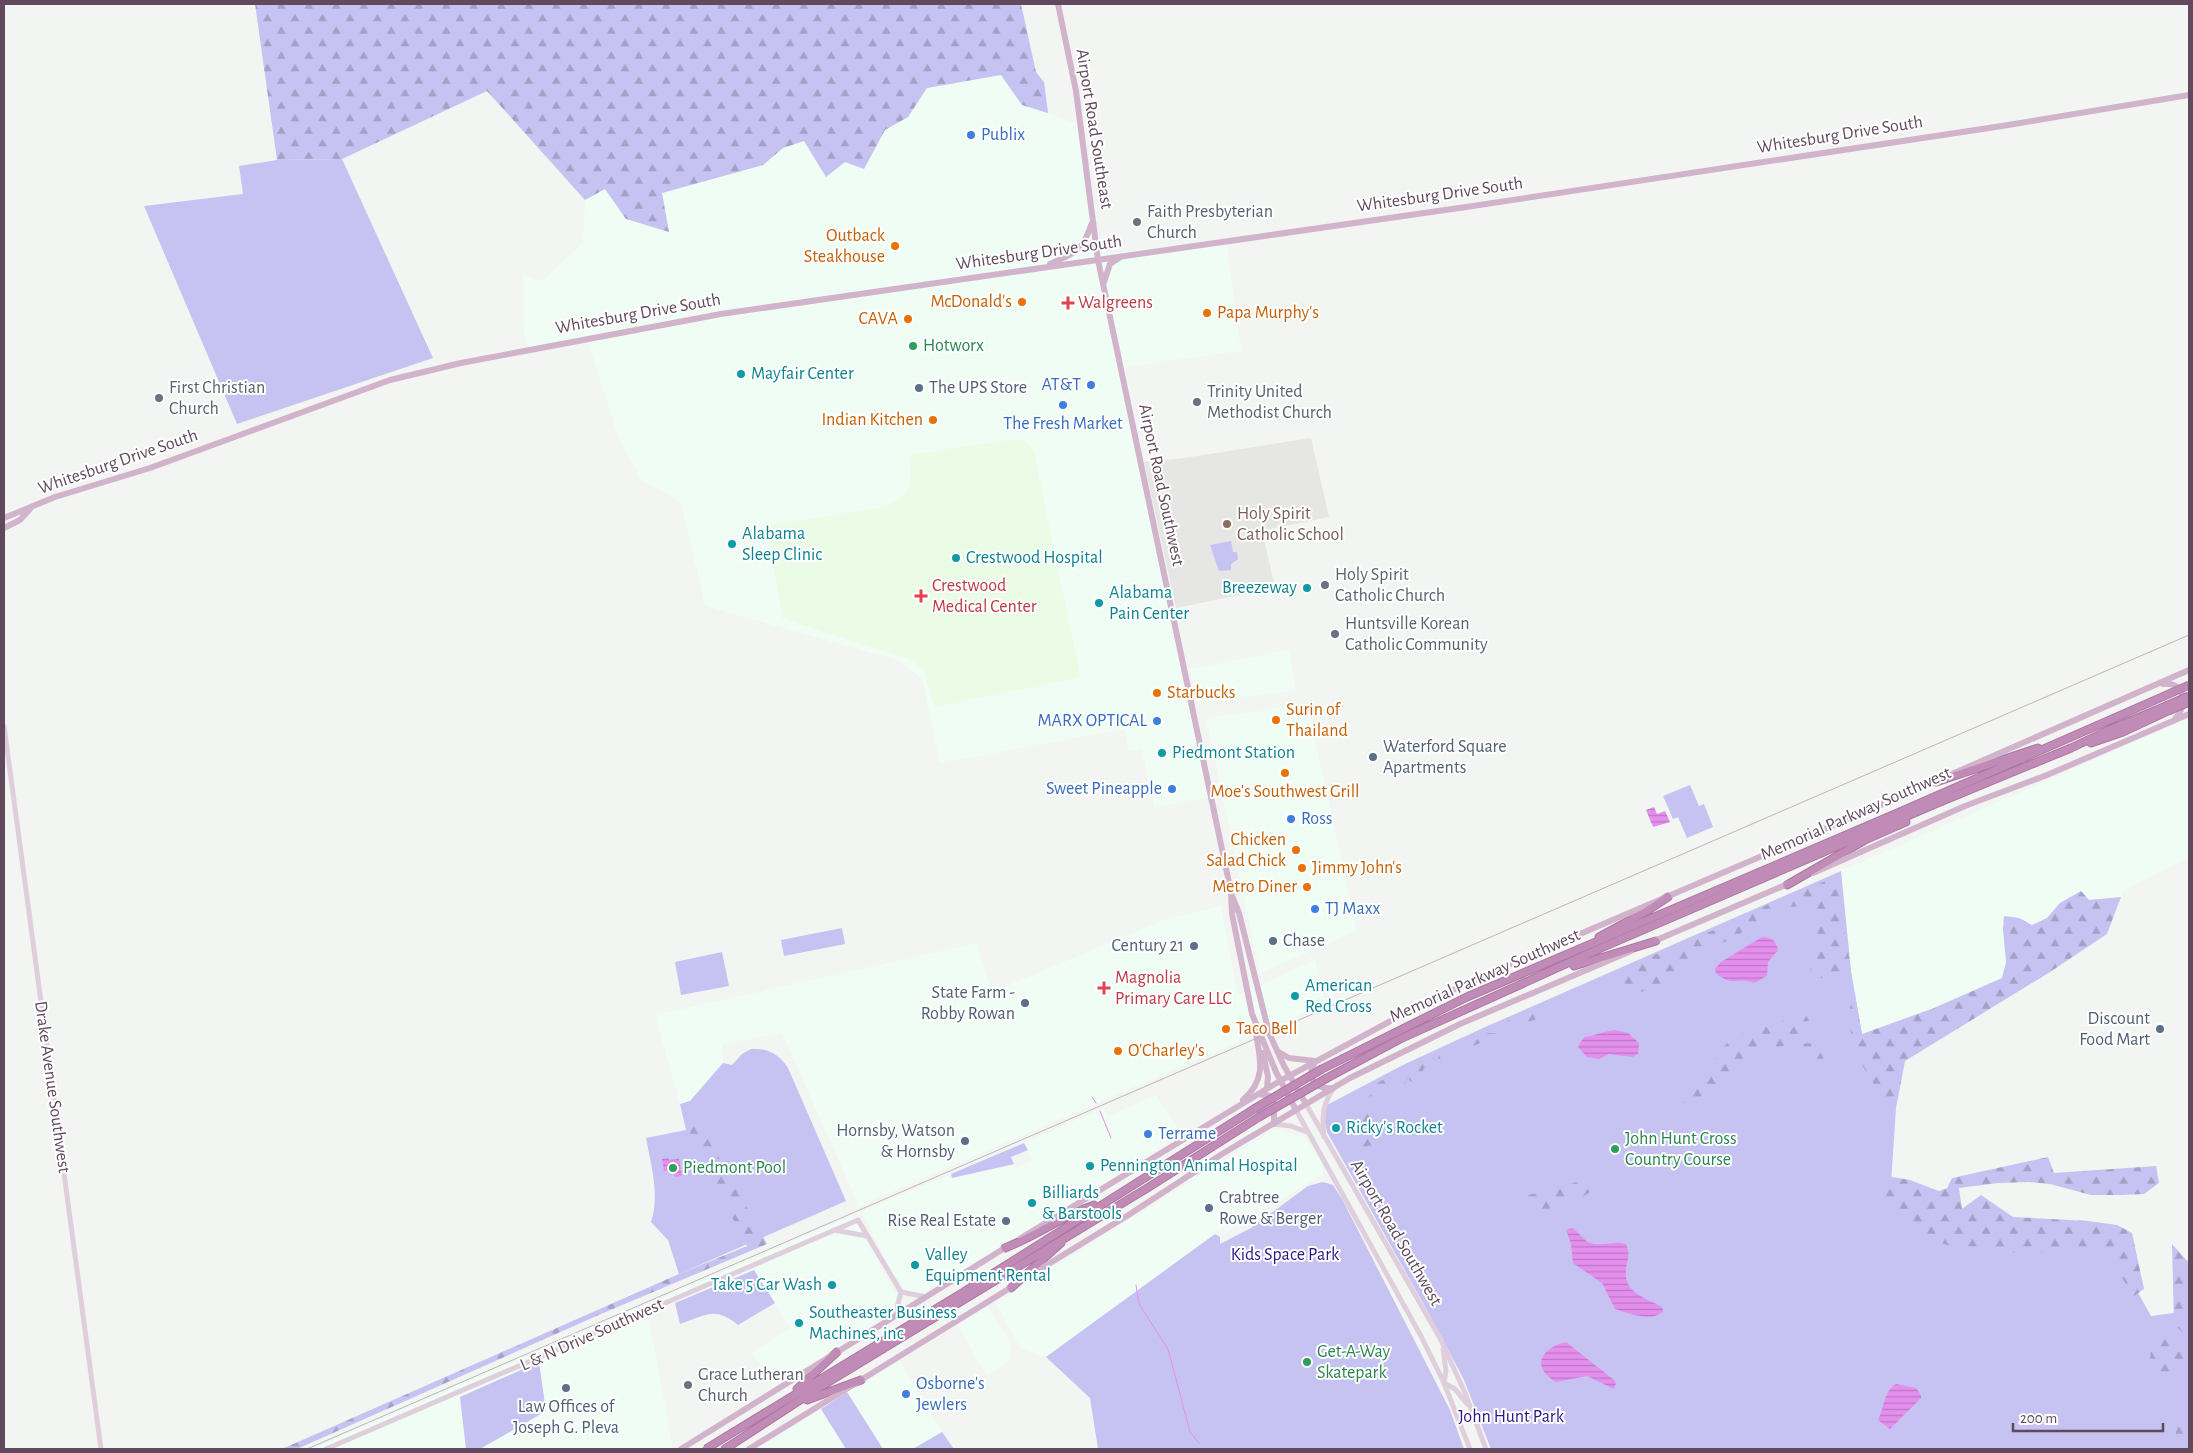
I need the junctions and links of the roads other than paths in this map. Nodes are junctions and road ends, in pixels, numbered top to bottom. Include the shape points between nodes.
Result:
1 (1058, 4) edge
2 (2189, 95) edge
3 (1093, 219) junction
4 (1120, 257) junction
5 (1098, 260) junction
6 (1043, 268) junction
7 (1104, 286) junction
8 (32, 507) junction
9 (5, 517) edge
10 (4, 528) edge
11 (2189, 670) edge
12 (2157, 684) junction
13 (2189, 685) edge
14 (2189, 696) edge
15 (2189, 702) edge
16 (2167, 709) junction
17 (2189, 714) edge
18 (2174, 720) junction
19 (4, 726) edge
20 (2064, 739) junction
21 (1936, 782) junction
22 (1935, 804) junction
23 (1787, 885) junction
24 (1231, 892) junction
25 (1668, 897) junction
26 (1656, 941) junction
27 (1559, 958) junction
28 (1545, 975) junction
29 (1252, 1014) junction
30 (1260, 1037) junction
31 (1276, 1050) junction
32 (1316, 1061) junction
33 (1289, 1076) junction
34 (1280, 1081) junction
35 (1267, 1088) junction
36 (1335, 1088) junction
37 (1258, 1094) junction
38 (1306, 1104) junction
39 (1296, 1110) junction
40 (1222, 1116) junction
41 (1274, 1124) junction
42 (1308, 1132) junction
43 (1325, 1140) junction
44 (1104, 1202) junction
45 (834, 1230) junction
46 (1075, 1232) junction
47 (867, 1236) junction
48 (1005, 1248) junction
49 (1011, 1288) junction
50 (901, 1292) junction
51 (927, 1296) junction
52 (895, 1316) junction
53 (1442, 1340) junction
54 (837, 1352) junction
55 (861, 1380) junction
56 (1444, 1383) junction
57 (782, 1401) junction
58 (790, 1408) junction
59 (1472, 1410) junction
60 (711, 1431) junction
61 (101, 1449) edge
62 (326, 1449) edge
63 (682, 1449) edge
64 (706, 1449) edge
65 (725, 1449) edge
66 (749, 1449) edge
67 (1470, 1449) edge
68 (1486, 1449) edge

1 - 3 main road, Airport Road Southeast via 1076,91
2 - 4 main road, Whitesburg Drive South via 2002,126
3 - 5 main road, Airport Road Southeast
3 - 6 main road via 1083,246
4 - 5 main road, Whitesburg Drive South
4 - 7 main road via 1110,264
5 - 6 main road, Whitesburg Drive South
5 - 7 main road, Airport Road Southwest
6 - 8 main road, Whitesburg Drive South via 721,314 461,363 390,380 150,468
7 - 24 main road, Airport Road Southwest
8 - 9 main road, Whitesburg Drive South
8 - 10 main road via 20,520
11 - 12 main road
12 - 18 main road via 2171,683 2178,686 2182,694 2184,703
12 - 21 main road
13 - 20 highway, Memorial Parkway Southwest, bridge
14 - 16 highway, bridge
15 - 16 highway, bridge
16 - 22 highway, Memorial Parkway Southwest via 2124,732 2071,748
17 - 18 main road
18 - 23 main road via 2047,776 1965,806
19 - 61 street, Drake Avenue Southwest
20 - 21 highway
20 - 27 highway, Memorial Parkway Southwest
21 - 25 main road
22 - 23 highway via 1921,815 1866,840
22 - 28 highway, Memorial Parkway Southwest
23 - 26 main road
24 - 29 main road, Airport Road Southwest via 1232,914
24 - 31 main road, Airport Road Southwest
25 - 27 highway
25 - 32 main road via 1439,996
26 - 28 highway
26 - 36 main road via 1460,1024
27 - 44 highway, Memorial Parkway Southwest, bridge via 1438,1010 1322,1069
28 - 46 highway, Memorial Parkway Southwest, bridge via 1434,1024 1327,1078
29 - 30 main road, Airport Road Southwest
29 - 40 main road via 1260,1053 1259,1077 1249,1095
30 - 34 main road, Airport Road Southwest
30 - 35 main road
31 - 32 main road via 1289,1058
31 - 33 main road, Airport Road Southwest
32 - 33 main road
32 - 36 main road via 1311,1072 1314,1082 1322,1088
33 - 34 main road
33 - 38 main road, Airport Road Southwest
34 - 35 main road
34 - 39 main road, Airport Road Southwest
35 - 37 main road
36 - 38 main road
36 - 43 street via 1322,1116
37 - 40 main road
37 - 41 main road via 1270,1096 1274,1103
38 - 39 main road
38 - 43 street, Airport Road Southwest
39 - 41 main road
39 - 42 street, Airport Road Southwest
40 - 48 main road
41 - 42 street
41 - 49 main road
42 - 56 street, Airport Road Southwest
43 - 53 street, Airport Road Southwest
44 - 48 highway via 1080,1210
44 - 57 highway, Memorial Parkway Southwest via 962,1293
45 - 47 street
45 - 47 street, L & N Drive Southwest via 858,1220
45 - 62 street, L & N Drive Southwest
46 - 49 highway
46 - 58 highway, Memorial Parkway Southwest via 816,1389
47 - 50 street
48 - 51 main road
49 - 55 main road
50 - 51 street
50 - 52 street
51 - 52 main road
52 - 54 main road
53 - 56 street via 1446,1371
53 - 59 street, Airport Road Southwest
54 - 57 highway
54 - 60 main road
55 - 58 highway
55 - 66 main road
56 - 59 street via 1461,1395
56 - 67 street, Airport Road Southwest
57 - 64 highway, Memorial Parkway Southwest, bridge
58 - 65 highway, Memorial Parkway Southwest
59 - 68 street, Airport Road Southwest
60 - 63 main road
60 - 64 main road via 705,1440

